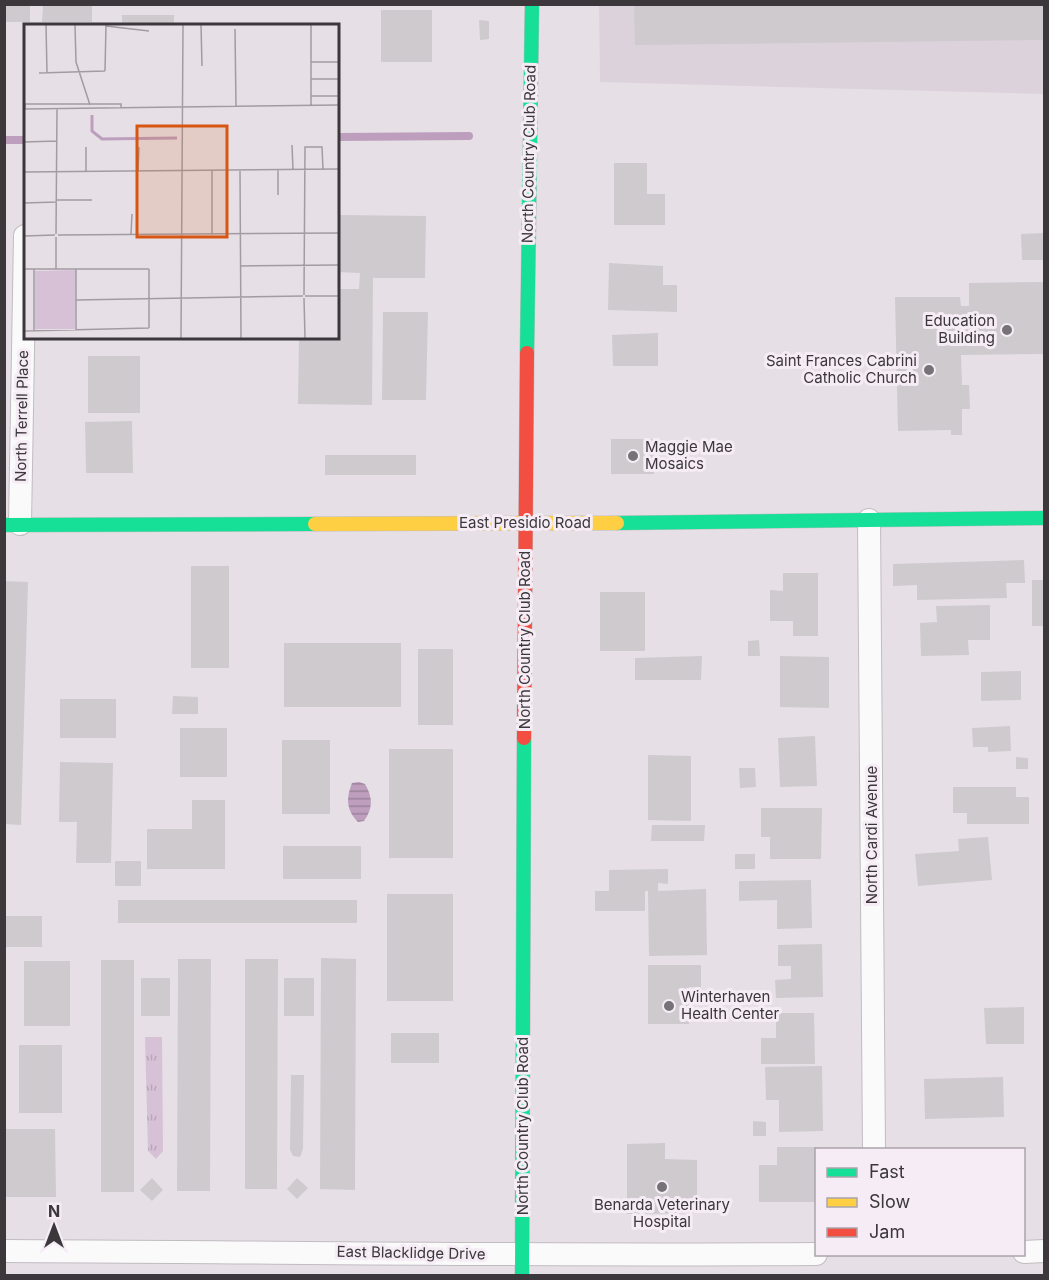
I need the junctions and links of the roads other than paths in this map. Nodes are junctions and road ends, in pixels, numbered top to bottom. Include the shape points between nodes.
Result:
1 (532, 4) edge
2 (24, 258) edge
3 (1044, 518) edge
4 (869, 520) junction
5 (12, 524) edge
6 (525, 524) junction
7 (874, 1148) edge
8 (4, 1251) edge
9 (1044, 1251) edge
10 (1025, 1252) edge
11 (815, 1254) edge
12 (522, 1265) edge

1 - 6 main road, North Country Club Road
2 - 5 street, North Terrell Place
3 - 4 main road, East Presidio Road
4 - 6 main road, East Presidio Road
4 - 7 street, North Cardi Avenue
5 - 6 main road, East Presidio Road
6 - 12 main road, North Country Club Road
8 - 12 street, East Blacklidge Drive via 463,1252
9 - 10 street
11 - 12 street, East Blacklidge Drive

